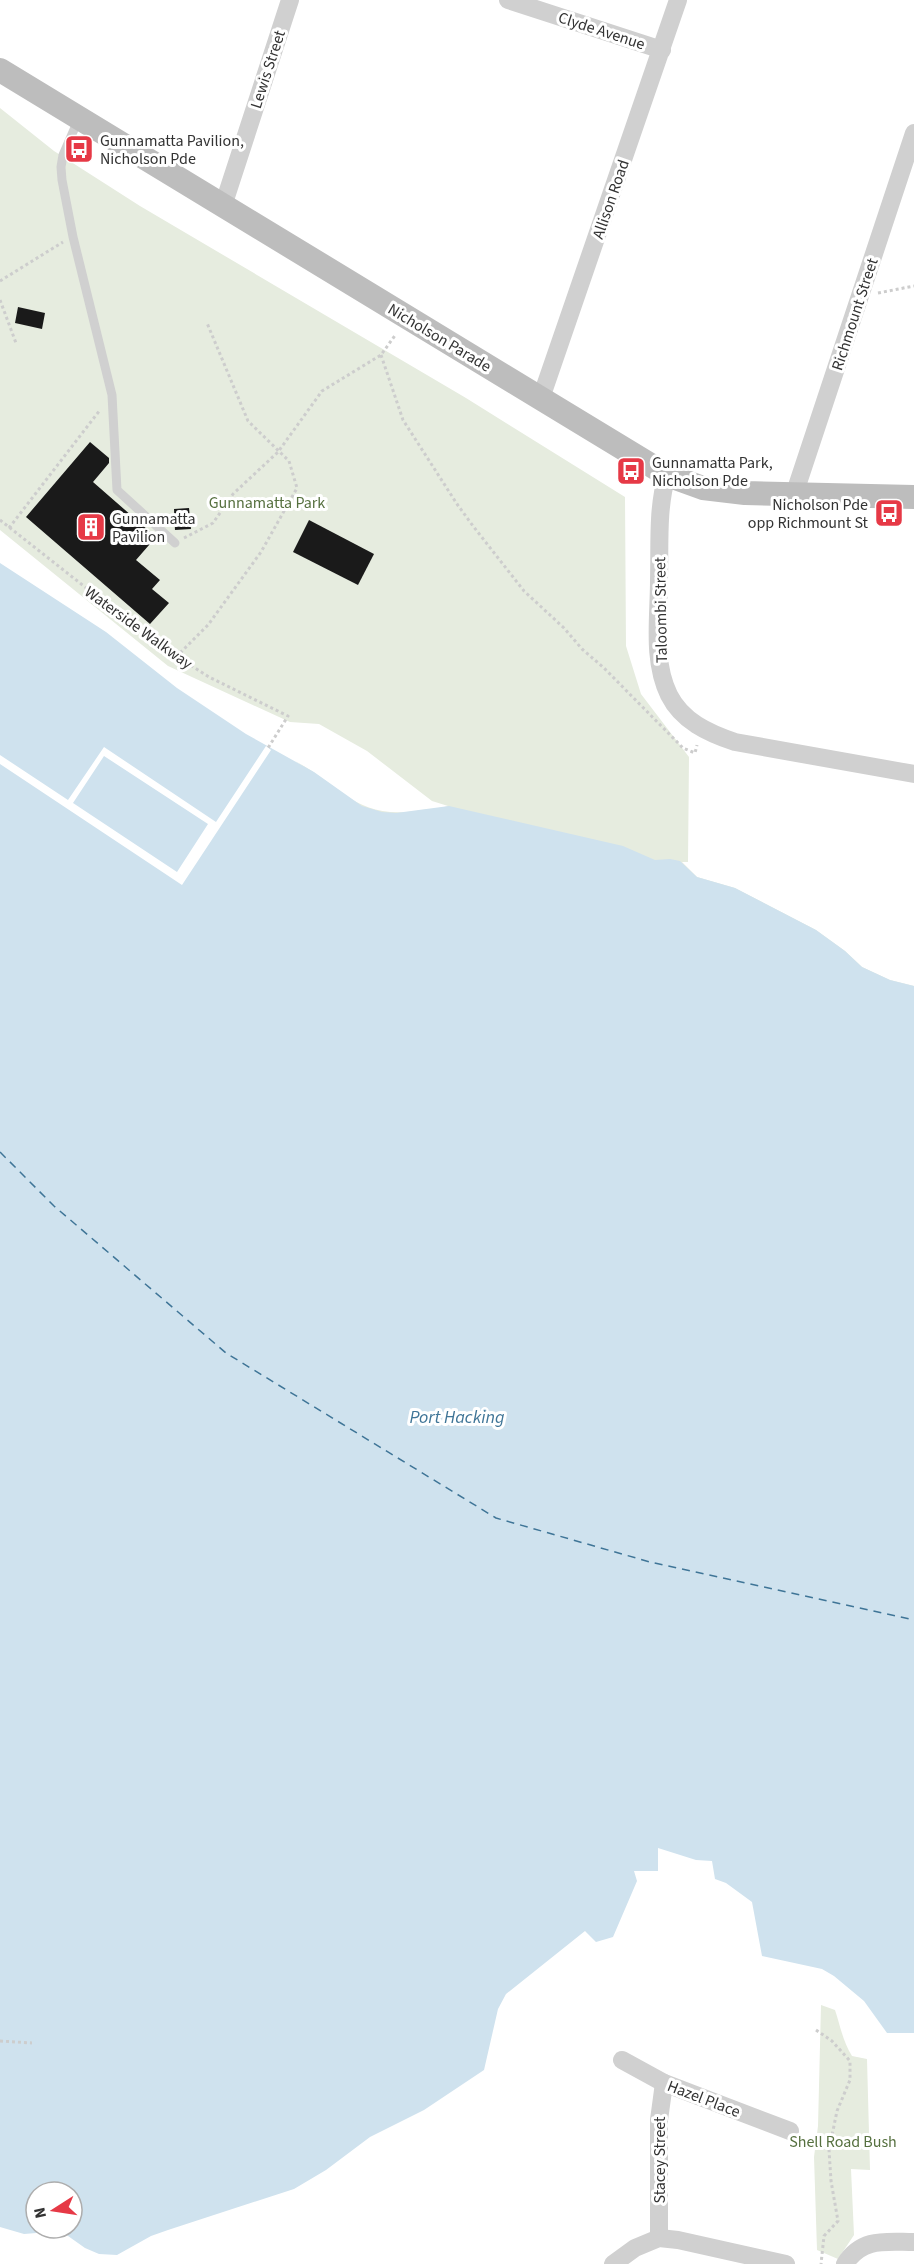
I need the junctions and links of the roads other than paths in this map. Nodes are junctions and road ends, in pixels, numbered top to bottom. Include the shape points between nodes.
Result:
1 (290, 0) edge
2 (508, 0) edge
3 (678, 0) edge
4 (662, 50) junction
5 (0, 70) edge
6 (79, 118) junction
7 (914, 133) edge
8 (223, 206) junction
9 (540, 398) junction
10 (667, 475) junction
11 (794, 495) junction
12 (914, 497) edge
13 (175, 543) road end
14 (914, 774) edge
15 (622, 2060) dead end
16 (664, 2083) junction
17 (790, 2131) dead end
18 (659, 2238) junction
19 (914, 2242) edge
20 (613, 2264) edge
21 (786, 2264) edge
22 (845, 2264) edge

1 - 8 street, Lewis Street
2 - 4 street, Clyde Avenue
3 - 4 street, Allison Road
4 - 9 street, Allison Road
5 - 6 street, Nicholson Parade
6 - 8 street, Nicholson Parade
6 - 13 lane via 61,166 73,237 112,395 117,490
7 - 11 street, Richmount Street
8 - 9 street, Nicholson Parade
9 - 10 street, Nicholson Parade
10 - 11 street, Nicholson Parade via 703,488
10 - 14 street, Taloombi Street via 660,509 658,649 670,695 683,714 700,728 735,742
11 - 12 street, Nicholson Parade
15 - 16 street, Hazel Place
16 - 17 street, Hazel Place
16 - 18 street, Stacey Street via 659,2120
18 - 20 street via 635,2248
18 - 21 street
19 - 22 street via 866,2245

